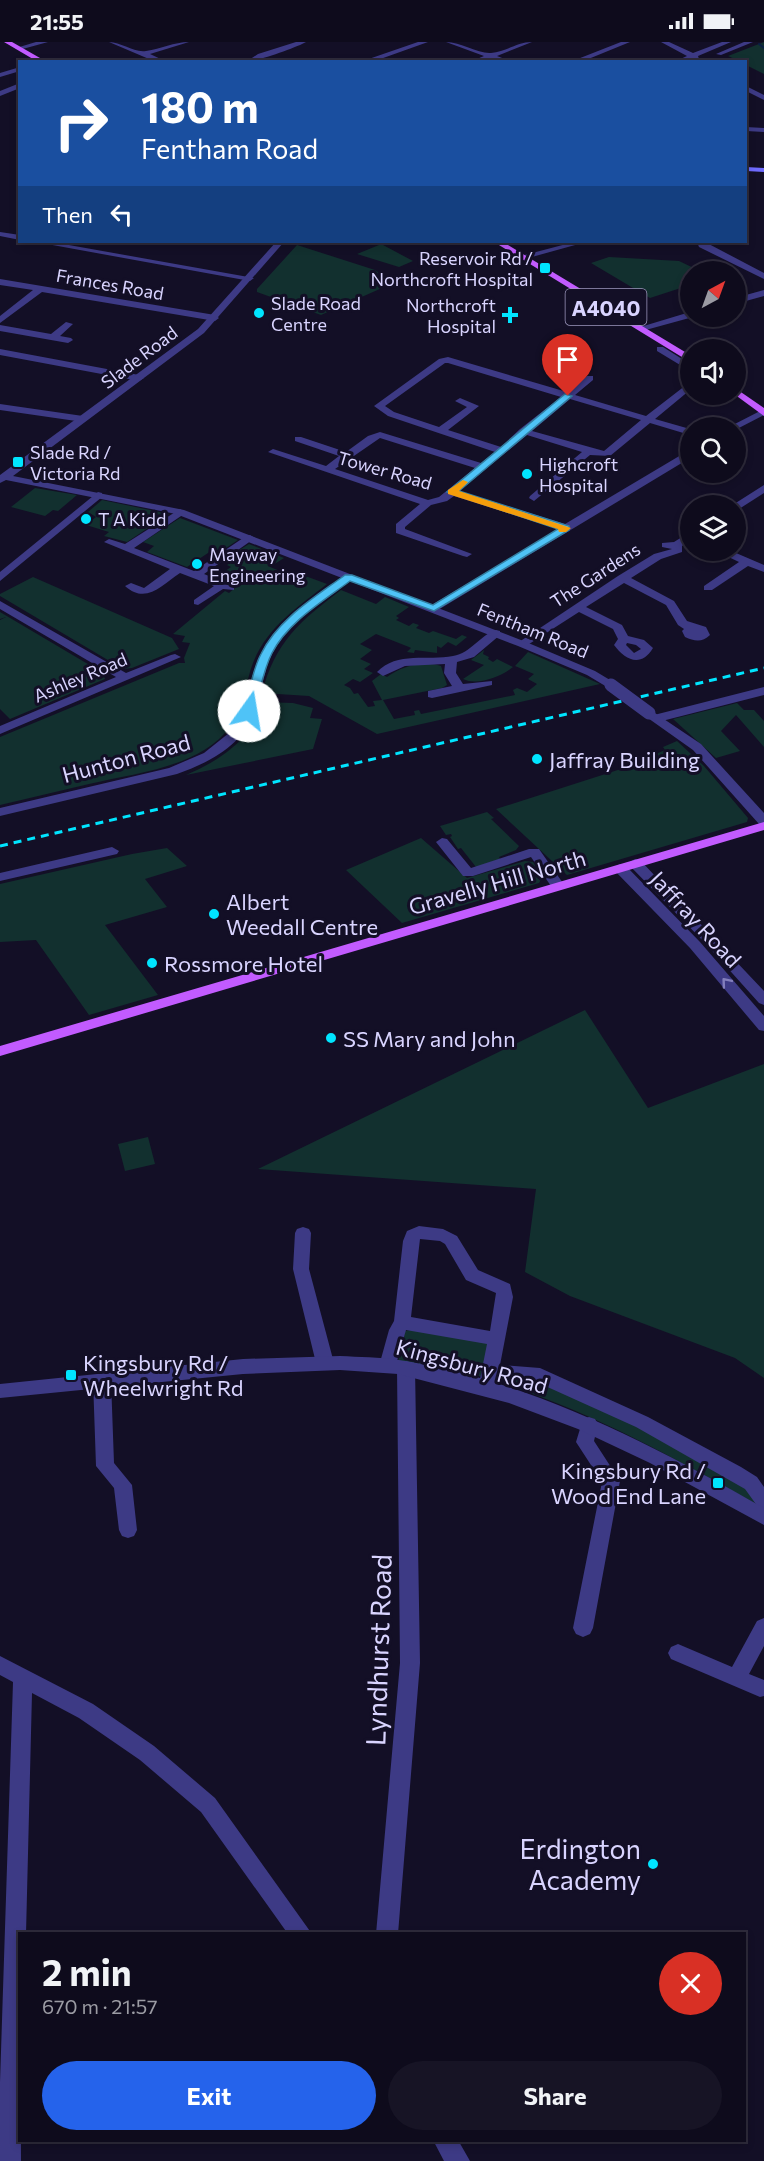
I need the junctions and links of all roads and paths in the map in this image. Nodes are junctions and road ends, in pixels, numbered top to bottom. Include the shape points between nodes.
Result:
1 (7, 42) edge
2 (45, 42) edge
3 (112, 42) edge
4 (186, 42) edge
5 (303, 42) edge
6 (425, 42) edge
7 (449, 42) edge
8 (530, 42) edge
9 (627, 42) edge
10 (664, 42) edge
11 (728, 42) edge
12 (750, 42) edge
13 (0, 46) edge
14 (19, 48) junction
15 (9, 51) junction
16 (144, 54) junction
17 (492, 55) junction
18 (692, 56) junction
19 (25, 60) edge
20 (40, 60) edge
21 (159, 60) edge
22 (252, 60) edge
23 (369, 60) edge
24 (478, 60) edge
25 (505, 60) edge
26 (578, 60) edge
27 (682, 60) edge
28 (700, 60) edge
29 (705, 60) edge
30 (18, 70) edge
31 (0, 75) edge
32 (18, 86) edge
33 (747, 89) edge
34 (0, 94) edge
35 (764, 99) edge
36 (752, 102) dead end
37 (747, 129) edge
38 (764, 130) edge
39 (747, 162) edge
40 (764, 163) edge
41 (747, 169) edge
42 (764, 170) edge
43 (0, 234) edge
44 (18, 238) edge
45 (46, 243) edge
46 (279, 243) edge
47 (500, 243) edge
48 (578, 243) edge
49 (700, 243) edge
50 (522, 257) junction
51 (764, 276) edge
52 (250, 278) junction
53 (0, 282) edge
54 (40, 289) junction
55 (764, 293) edge
56 (746, 298) edge
57 (215, 318) junction
58 (680, 318) edge
59 (0, 320) edge
60 (69, 324) dead end
61 (0, 328) edge
62 (642, 328) junction
63 (53, 338) junction
64 (68, 340) dead end
65 (660, 349) dead end
66 (0, 352) edge
67 (680, 353) edge
68 (680, 362) edge
69 (139, 378) junction
70 (590, 378) dead end
71 (680, 393) edge
72 (568, 396) junction
73 (746, 399) edge
74 (460, 401) dead end
75 (0, 407) edge
76 (764, 412) edge
77 (83, 419) junction
78 (648, 420) junction
79 (746, 421) edge
80 (680, 429) edge
81 (441, 430) junction
82 (523, 431) junction
83 (298, 439) dead end
84 (503, 451) junction
85 (589, 451) junction
86 (273, 452) dead end
87 (348, 456) junction
88 (680, 460) edge
89 (482, 467) junction
90 (327, 470) junction
91 (1, 478) edge
92 (764, 488) edge
93 (452, 492) junction
94 (98, 495) junction
95 (534, 498) dead end
96 (746, 500) edge
97 (427, 503) junction
98 (180, 512) junction
99 (566, 528) junction
100 (250, 538) junction
101 (109, 542) dead end
102 (680, 542) edge
103 (126, 548) junction
104 (467, 554) dead end
105 (747, 562) joint
106 (178, 568) junction
107 (764, 569) edge
108 (195, 575) junction
109 (348, 577) junction
110 (0, 578) edge
111 (622, 578) junction
112 (131, 586) dead end
113 (708, 589) dead end
114 (198, 602) dead end
115 (0, 604) edge
116 (577, 607) junction
117 (434, 608) junction
118 (691, 628) dead end
119 (496, 633) junction
120 (624, 639) dead end
121 (522, 644) junction
122 (388, 653) dead end
123 (175, 657) dead end
124 (451, 660) junction
125 (401, 661) junction
126 (383, 672) dead end
127 (125, 678) junction
128 (488, 683) dead end
129 (460, 689) junction
130 (764, 691) edge
131 (432, 694) dead end
132 (653, 716) junction
133 (0, 730) edge
134 (0, 812) edge
135 (764, 821) edge
136 (764, 826) edge
137 (442, 842) dead end
138 (112, 851) dead end
139 (635, 863) junction
140 (620, 868) junction
141 (0, 877) edge
142 (558, 886) junction
143 (764, 999) edge
144 (764, 1026) edge
145 (0, 1051) edge
146 (303, 1233) dead end
147 (402, 1322) junction
148 (497, 1339) junction
149 (325, 1363) junction
150 (397, 1367) junction
151 (102, 1380) junction
152 (489, 1380) junction
153 (0, 1391) edge
154 (589, 1424) junction
155 (764, 1501) edge
156 (764, 1518) edge
157 (128, 1530) dead end
158 (764, 1627) edge
159 (583, 1628) dead end
160 (678, 1653) dead end
161 (0, 1665) edge
162 (23, 1677) junction
163 (736, 1678) junction
164 (760, 1688) dead end
165 (300, 1932) edge
166 (387, 1932) edge
167 (445, 2142) edge
168 (9, 2161) edge
169 (458, 2161) edge

1 - 14 main road
2 - 14 street
3 - 16 street
4 - 16 street
5 - 22 street
6 - 23 street
7 - 17 street
8 - 17 street
9 - 26 street
10 - 18 street
11 - 18 street
12 - 29 street
13 - 15 main road
14 - 15 main road
14 - 20 main road
15 - 19 main road
16 - 21 street
17 - 24 street
17 - 25 street
18 - 27 street
18 - 28 street
30 - 31 street
32 - 34 street
33 - 35 street
35 - 36 street
37 - 38 street
39 - 40 main road
41 - 42 main road
43 - 44 street
45 - 52 street
46 - 52 street, Slade Road
47 - 50 main road, A4040
48 - 50 street
49 - 51 street
50 - 62 main road, A4040
52 - 57 street, Slade Road
53 - 54 street, Frances Road
54 - 57 street, Frances Road
54 - 59 street
55 - 56 street
57 - 69 street, Slade Road
58 - 62 street
60 - 63 street
61 - 63 street
62 - 67 main road, A4040
63 - 64 street
65 - 68 street
66 - 69 street
69 - 77 street, Slade Road
70 - 72 street, Tower Road
71 - 78 street
72 - 78 street
72 - 81 street via 445,360 379,406 391,414
72 - 82 street, Tower Road
73 - 76 main road
74 - 81 street via 474,406
75 - 77 street
76 - 79 street
77 - 91 street, Slade Road
78 - 80 street
78 - 85 street via 606,454
81 - 84 street
82 - 84 street, Tower Road
82 - 85 street
83 - 87 street
84 - 89 street, Tower Road
85 - 95 street
86 - 90 street, Tower Road
87 - 89 street via 380,435
87 - 90 street
88 - 99 street
89 - 93 street, Tower Road
90 - 97 street, Tower Road
91 - 94 street, Fentham Road
92 - 96 street
93 - 97 street, Tower Road
93 - 99 street
94 - 98 street, Fentham Road
94 - 110 street
97 - 104 street via 399,528 403,533 447,544
98 - 100 street, Fentham Road
98 - 103 street
99 - 117 street
100 - 108 street
100 - 109 street, Fentham Road
101 - 103 street
102 - 111 street, The Gardens via 676,544 678,550 658,556
103 - 106 street
105 - 107 street
105 - 113 street
106 - 108 street
106 - 112 street via 145,591
108 - 114 street via 226,587
109 - 117 street, Fentham Road
109 - 134 street, Hunton Road via 298,614 278,636 266,655 244,723 217,750 173,771
111 - 116 street, The Gardens
111 - 118 street via 670,603 682,623
115 - 127 street
116 - 120 street via 618,627
116 - 121 street, The Gardens
117 - 119 street, Fentham Road
119 - 121 street, Fentham Road
119 - 124 street via 470,654
121 - 132 street, Fentham Road, bridge via 583,669
122 - 125 street
123 - 127 street, Ashley Road
124 - 125 street
124 - 129 street via 450,673
125 - 126 street
127 - 133 street, Ashley Road
128 - 129 street
129 - 131 street
130 - 132 street
132 - 135 street, Fentham Road via 697,747
136 - 139 main road, Gravelly Hill North
137 - 142 street via 468,873 534,852
138 - 141 street
139 - 140 main road, Gravelly Hill North
139 - 143 street, Jaffray Road
140 - 142 main road, Gravelly Hill North
144 -> 140 street, Jaffray Road via 695,945
142 - 145 main road, Gravelly Hill North
146 - 149 street via 302,1269
147 - 148 street
147 - 148 street, Lyndhurst Road via 413,1235 443,1235 451,1240 472,1275 504,1289
147 - 150 street, Lyndhurst Road via 397,1330
148 - 152 street
149 - 150 street, Kingsbury Road
149 - 151 street, Kingsbury Road
150 - 152 street, Kingsbury Road
150 - 166 street, Lyndhurst Road via 410,1663
151 - 153 street, Kingsbury Road
151 - 157 street via 105,1466 123,1485
152 - 154 street, Kingsbury Road
152 - 155 street, Kingsbury Road via 534,1373 642,1422 751,1483
154 - 156 street, Kingsbury Road via 668,1462
154 - 159 street via 585,1442 611,1481
158 - 163 street
160 - 163 street
161 - 162 street
162 - 165 street via 87,1711 208,1805
162 - 168 street
163 - 164 street
167 - 169 street

